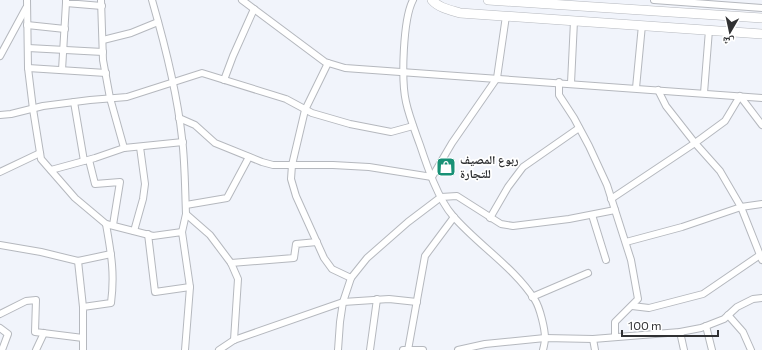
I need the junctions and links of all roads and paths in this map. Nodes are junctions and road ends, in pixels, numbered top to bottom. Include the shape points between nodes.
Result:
1 (152, 0) edge
2 (242, 0) edge
3 (413, 0) edge
4 (432, 0) edge
5 (488, 0) edge
6 (654, 0) edge
7 (66, 1) edge
8 (27, 3) edge
9 (102, 3) edge
10 (762, 8) edge
11 (254, 9) junction
12 (506, 16) junction
13 (762, 18) edge
14 (574, 21) junction
15 (158, 22) junction
16 (27, 25) junction
17 (642, 26) junction
18 (65, 29) junction
19 (710, 30) junction
20 (762, 34) edge
21 (103, 40) junction
22 (28, 48) junction
23 (64, 50) junction
24 (103, 52) junction
25 (0, 56) edge
26 (328, 63) junction
27 (28, 68) junction
28 (62, 70) junction
29 (403, 72) junction
30 (106, 73) junction
31 (496, 78) junction
32 (224, 80) junction
33 (559, 82) junction
34 (173, 83) junction
35 (571, 83) junction
36 (636, 88) junction
37 (658, 90) junction
38 (704, 93) junction
39 (740, 96) junction
40 (110, 98) junction
41 (762, 98) edge
42 (74, 102) junction
43 (33, 109) junction
44 (306, 110) junction
45 (0, 115) edge
46 (179, 118) junction
47 (762, 125) edge
48 (413, 126) junction
49 (579, 128) junction
50 (183, 142) junction
51 (695, 143) junction
52 (140, 147) junction
53 (124, 148) junction
54 (40, 153) junction
55 (248, 157) junction
56 (87, 160) junction
57 (292, 165) junction
58 (51, 170) junction
59 (0, 172) edge
60 (432, 177) junction
61 (441, 197) junction
62 (611, 199) junction
63 (762, 204) edge
64 (186, 205) junction
65 (741, 207) junction
66 (615, 210) junction
67 (186, 214) junction
68 (592, 215) junction
69 (454, 217) junction
70 (490, 218) junction
71 (110, 224) junction
72 (134, 231) junction
73 (182, 232) junction
74 (148, 234) junction
75 (317, 242) junction
76 (626, 242) junction
77 (0, 245) edge
78 (112, 254) junction
79 (761, 258) edge
80 (606, 260) dead end
81 (78, 261) junction
82 (231, 263) junction
83 (588, 273) dead end
84 (351, 278) junction
85 (190, 287) junction
86 (532, 297) junction
87 (762, 298) edge
88 (377, 299) junction
89 (343, 302) junction
90 (417, 302) junction
91 (632, 306) junction
92 (83, 307) junction
93 (0, 314) edge
94 (728, 315) junction
95 (706, 326) junction
96 (0, 328) edge
97 (680, 332) junction
98 (44, 333) junction
99 (614, 337) junction
100 (83, 338) junction
101 (545, 338) junction
102 (593, 339) junction
103 (234, 340) junction
104 (485, 347) edge
105 (2, 350) edge
106 (36, 350) edge
107 (83, 350) edge
108 (186, 350) edge
109 (219, 350) edge
110 (338, 350) edge
111 (370, 350) edge
112 (406, 350) edge
113 (423, 350) edge
114 (458, 350) edge
115 (543, 350) edge
116 (595, 350) edge
117 (684, 350) edge
118 (712, 350) edge
119 (751, 350) edge

1 - 15 street
2 - 11 street
3 - 29 street via 407,23
4 - 12 main road via 446,10
5 - 13 main road
6 - 10 street
7 - 9 street
7 - 18 street
8 - 16 street
8 - 25 street
9 - 21 street
11 - 26 street
11 - 32 street
12 - 14 main road
12 - 31 street
14 - 17 main road
14 - 35 street
15 - 21 street via 132,33
15 - 34 street
16 - 18 street
16 - 22 street
17 - 19 main road
17 - 36 street
18 - 23 street
19 - 20 main road
19 - 38 street
21 - 24 street
22 - 23 street
22 - 27 street
23 - 24 street
23 - 28 street
24 - 30 street
26 - 29 street via 345,68
26 - 44 street
27 - 28 street
27 - 43 street
28 - 30 street
29 - 31 street
29 - 48 street via 405,100
30 - 40 street
31 - 33 street
31 - 60 street
32 - 34 street via 202,73
32 - 44 street via 286,99
33 - 35 street
33 - 49 street via 559,94
34 - 40 street via 127,97
34 - 46 street
35 - 36 street
36 - 37 street
37 - 38 street
37 - 51 street via 666,106
38 - 39 street
39 - 41 street
39 - 47 street
39 - 51 street via 725,121
40 - 42 street
40 - 53 street
42 - 43 street
42 - 56 street
43 - 45 street
43 - 54 street
44 - 48 street via 350,124 391,132
44 - 57 street
46 - 50 street
46 - 55 street via 195,125 215,142
48 - 60 street
49 - 62 street via 607,185
49 - 70 street via 523,166
50 - 52 street
50 - 64 street
51 - 62 street
51 - 65 street via 720,171
52 - 53 street
52 - 72 street via 145,184
53 - 56 street
54 - 58 street via 41,159
54 - 59 street
55 - 57 street via 273,165
55 - 64 street via 227,198
56 - 58 street
56 - 71 street via 95,184 120,182
57 - 60 street via 369,167
57 - 75 street via 291,179 296,196
58 - 71 street via 76,198
60 - 61 street
61 - 69 street
61 - 70 street via 457,196
61 - 84 street via 367,258
62 - 66 street
63 - 65 street
64 - 67 street
65 - 76 street
65 - 79 street
66 - 68 street
66 - 76 street
67 - 73 street
67 - 82 street via 210,235
68 - 70 street via 513,226 501,224
68 - 80 street
69 - 86 street via 520,280
69 - 90 street via 425,256
71 - 72 street
71 - 78 street
72 - 74 street
73 - 74 street via 153,236
73 - 85 street
74 - 85 street via 155,292
75 - 82 street via 296,244 294,258
75 - 84 street via 332,269
76 - 91 street via 638,299
77 - 81 street
78 - 81 street
78 - 92 street via 111,303
79 - 91 street via 703,294 649,308
81 - 92 street
82 - 103 street via 238,279
83 - 86 street
84 - 89 street
85 - 108 street
86 - 101 street via 536,301
87 - 94 street via 753,298
88 - 89 street
88 - 90 street
88 - 111 street
89 - 103 street
89 - 110 street
90 - 112 street
91 - 99 street via 615,322
92 - 100 street
93 - 98 street via 26,301 36,300 35,332
94 - 95 street
94 - 119 street via 743,332
95 - 97 street
95 - 118 street
96 - 105 street via 8,334
97 - 99 street
97 - 117 street
98 - 100 street
98 - 106 street
99 - 102 street
100 - 107 street
101 - 102 street
101 - 104 street
101 - 115 street
102 - 116 street
103 - 109 street
104 - 114 street
112 - 113 street

